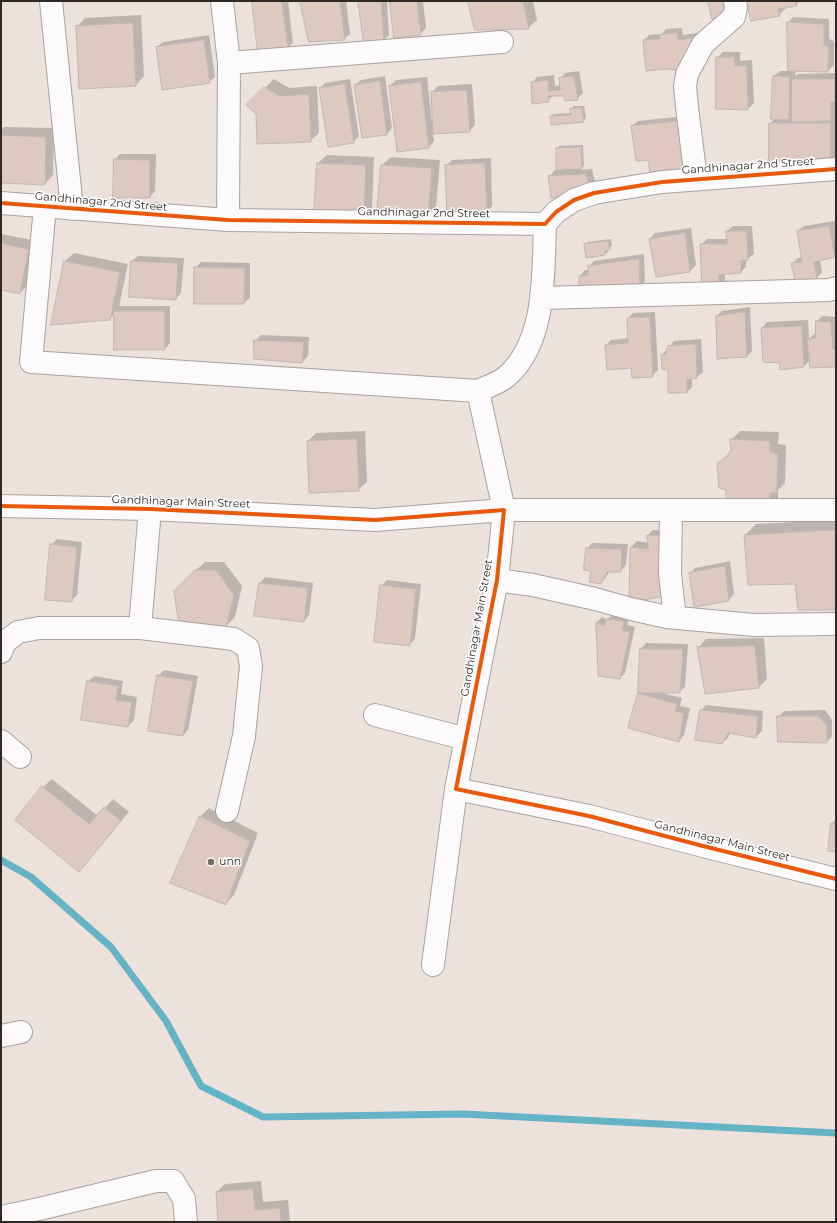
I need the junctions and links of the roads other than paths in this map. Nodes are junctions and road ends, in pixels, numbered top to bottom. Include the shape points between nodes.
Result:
1 (51, 1) edge
2 (222, 1) edge
3 (735, 1) edge
4 (502, 42) dead end
5 (230, 63) junction
6 (836, 169) edge
7 (696, 179) junction
8 (1, 203) edge
9 (45, 206) junction
10 (72, 209) junction
11 (228, 220) junction
12 (544, 224) junction
13 (836, 288) edge
14 (542, 298) junction
15 (478, 391) junction
16 (1, 506) edge
17 (150, 509) junction
18 (504, 510) junction
19 (671, 510) junction
20 (836, 510) edge
21 (497, 580) junction
22 (675, 618) junction
23 (836, 624) edge
24 (140, 628) junction
25 (1, 652) edge
26 (375, 715) dead end
27 (466, 739) junction
28 (1, 741) edge
29 (20, 757) dead end
30 (456, 789) junction
31 (227, 812) dead end
32 (836, 879) edge
33 (434, 965) dead end
34 (1, 1216) edge
35 (39, 1216) edge
36 (186, 1222) edge

1 - 10 street
2 - 5 street
3 - 7 street via 734,17 703,44 687,74 686,107
4 - 5 street
5 - 11 street
6 - 7 street, Gandhinagar 2nd Street
7 - 12 street, Gandhinagar 2nd Street via 594,193 574,200
8 - 9 street, Gandhinagar 2nd Street
9 - 10 street, Gandhinagar 2nd Street
9 - 15 street via 31,362
10 - 11 street, Gandhinagar 2nd Street
11 - 12 street, Gandhinagar 2nd Street
12 - 14 street
13 - 14 street
14 - 15 street via 532,336 522,359 505,378
15 - 18 street
16 - 17 street, Gandhinagar Main Street
17 - 18 street, Gandhinagar Main Street via 375,520
17 - 24 street
18 - 19 street
18 - 21 street, Gandhinagar Main Street
19 - 20 street
19 - 22 street via 670,574
21 - 22 street
21 - 27 street, Gandhinagar Main Street
22 - 23 street via 754,625
24 - 25 street via 39,628 18,632 5,642
24 - 31 street via 234,639 248,648 251,666 244,736
26 - 27 street
27 - 30 street, Gandhinagar Main Street
28 - 29 street
30 - 32 street, Gandhinagar Main Street via 589,816
30 - 33 street
34 - 35 street
35 - 36 street via 156,1181 173,1181 184,1199

